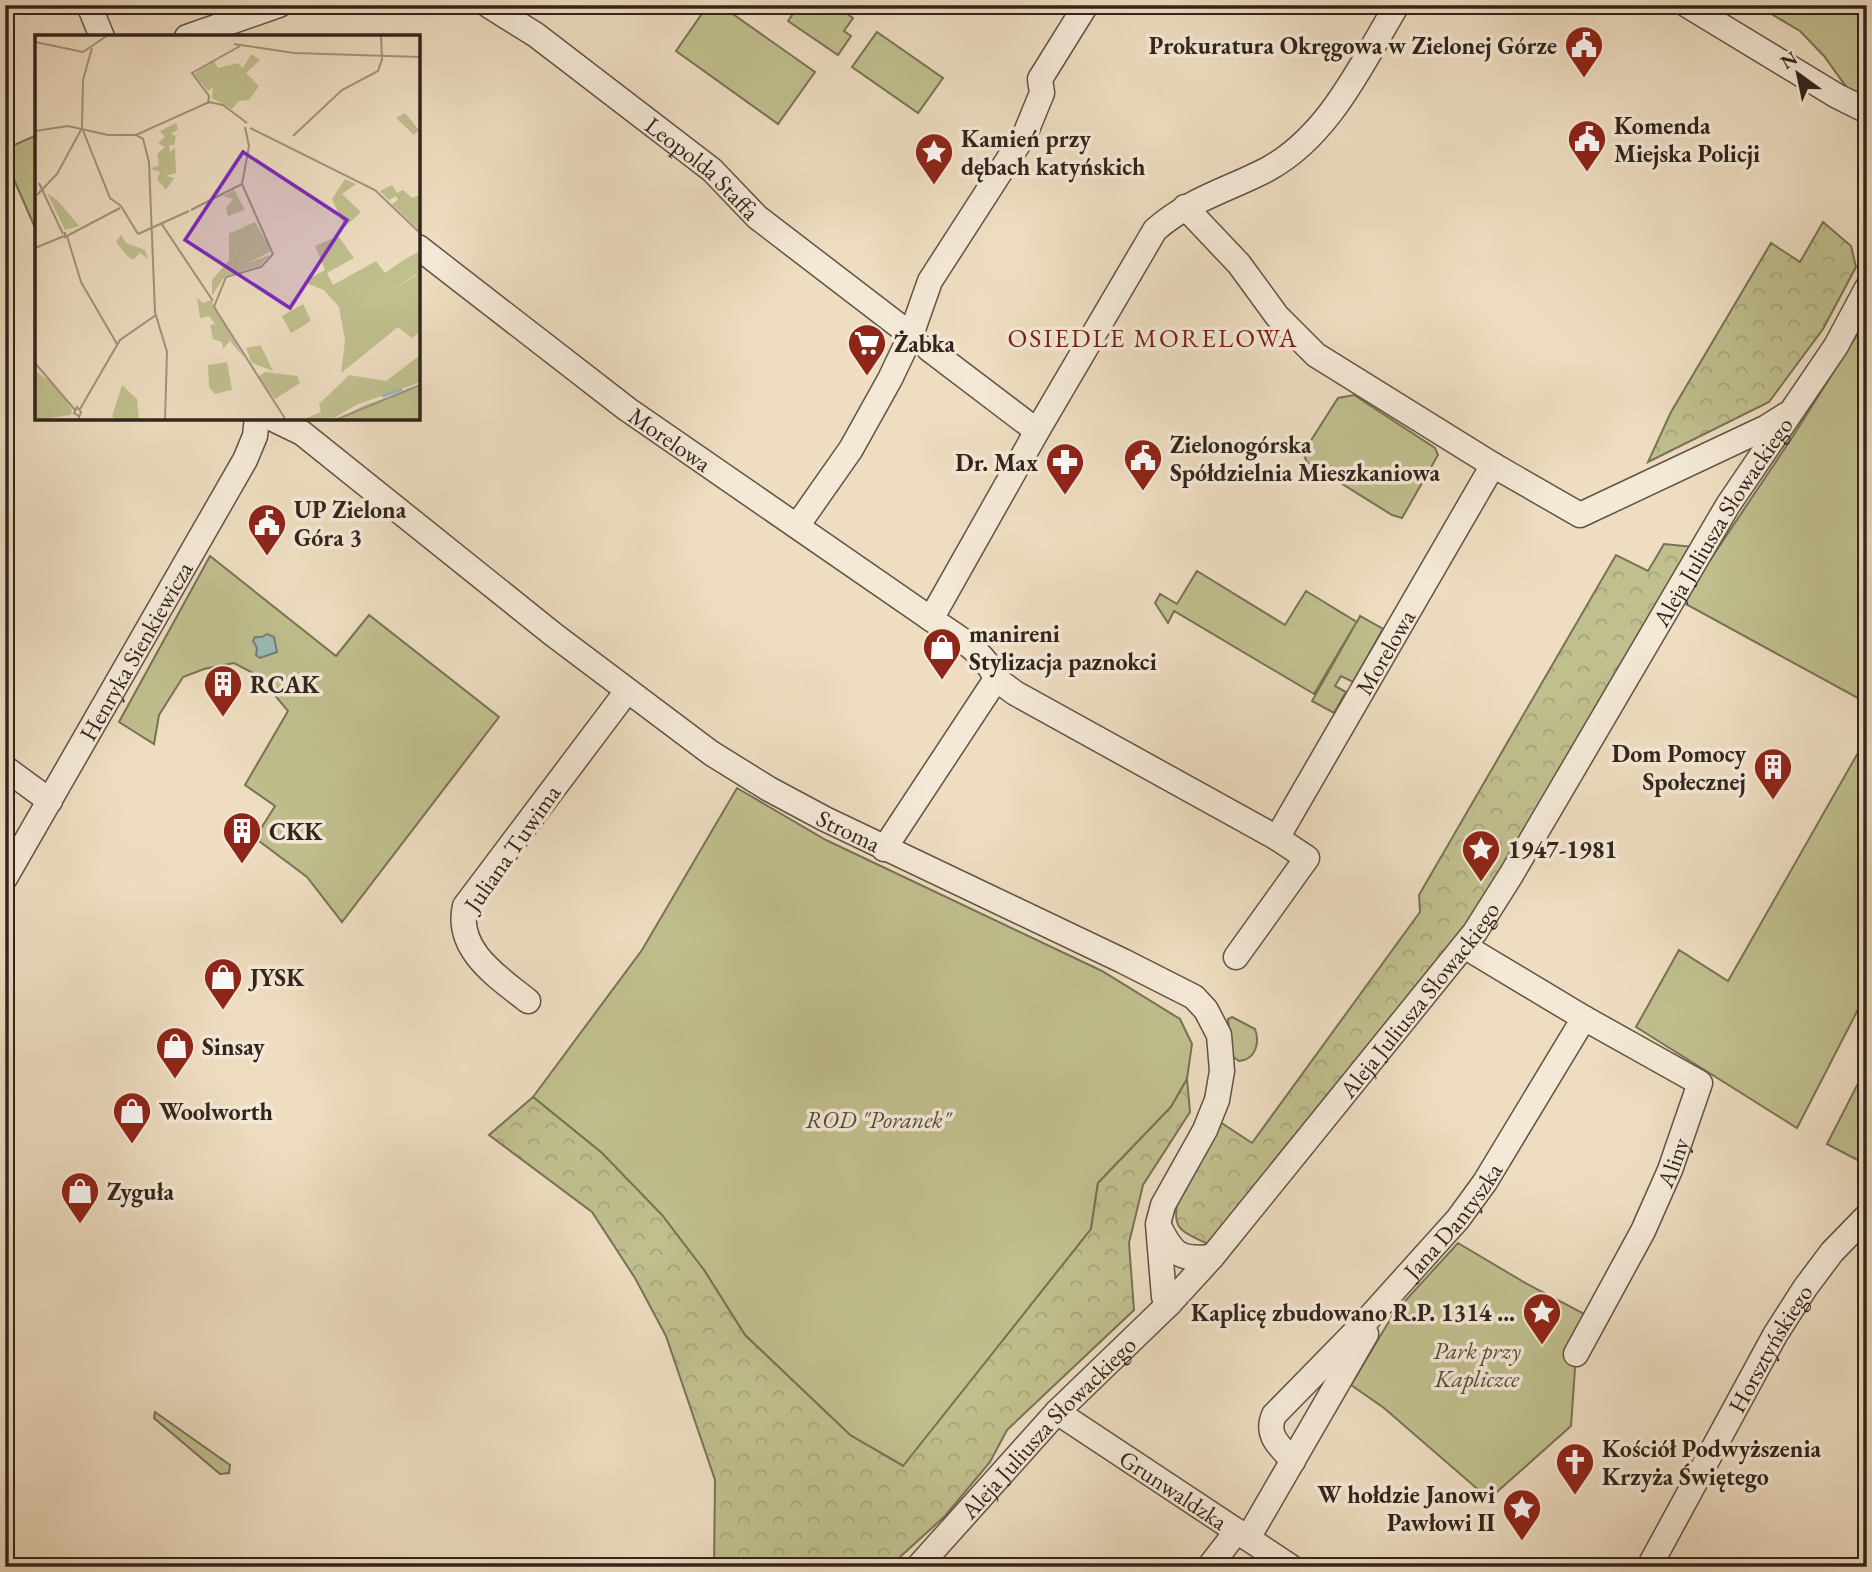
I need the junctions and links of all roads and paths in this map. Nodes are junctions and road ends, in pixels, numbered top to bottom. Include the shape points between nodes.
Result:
1 (89, 5) edge
2 (279, 5) edge
3 (488, 5) edge
4 (1086, 5) edge
5 (1397, 5) edge
6 (1688, 5) edge
7 (101, 35) edge
8 (193, 35) edge
9 (1867, 111) edge
10 (1185, 207) junction
11 (420, 249) edge
12 (1867, 288) edge
13 (920, 342) junction
14 (1793, 411) junction
15 (257, 420) edge
16 (275, 420) edge
17 (1037, 431) junction
18 (1493, 465) junction
19 (796, 526) junction
20 (931, 619) junction
21 (996, 679) junction
22 (626, 691) junction
23 (5, 768) edge
24 (51, 801) junction
25 (1277, 838) junction
26 (884, 849) junction
27 (5, 878) edge
28 (1465, 946) junction
29 (1236, 957) dead end
30 (528, 1001) dead end
31 (1584, 1018) junction
32 (1867, 1216) edge
33 (1158, 1224) junction
34 (1212, 1257) junction
35 (1170, 1303) junction
36 (1368, 1319) junction
37 (1576, 1354) dead end
38 (1057, 1412) junction
39 (1293, 1461) junction
40 (1242, 1534) junction
41 (918, 1567) edge
42 (1209, 1567) edge
43 (1291, 1567) edge
44 (1648, 1567) edge

1 - 7 street
2 - 8 street
3 - 13 street, Leopolda Staffa via 537,35 704,164 757,217
4 - 13 street via 1040,79 1042,93 1026,132 930,281
5 - 10 street via 1344,95 1309,138 1269,168
6 - 9 street
10 - 17 street via 1155,230
10 - 18 street via 1316,355
11 - 19 street, Morelowa via 627,409
12 - 14 street, Aleja Juliusza Słowackiego
13 - 17 street, Leopolda Staffa
13 - 19 street via 890,379 851,449
14 - 18 street via 1580,515
14 - 28 street, Aleja Juliusza Słowackiego via 1728,505
15 - 24 street, Henryka Sienkiewicza via 248,454
16 - 22 street, Stroma via 302,433
17 - 20 street
18 - 25 street, Morelowa
19 - 20 street, Morelowa
20 - 21 street, Morelowa via 990,665
21 - 25 street, Morelowa
21 - 26 street
22 - 26 street, Stroma via 746,775
22 - 30 street, Juliana Tuwima via 466,906 462,919 476,956
23 - 24 street
24 - 27 street, Henryka Sienkiewicza
25 - 29 street, Morelowa via 1307,858
26 - 33 street, Stroma via 1152,975 1194,997 1206,1010 1219,1035 1222,1071 1217,1100 1163,1205
28 - 31 street
28 - 34 street, Aleja Juliusza Słowackiego
31 - 36 street, Jana Dantyszka via 1485,1182
31 - 37 street, Aliny via 1700,1083 1648,1219
32 - 44 street, Horsztyńskiego via 1832,1252 1775,1335
33 - 34 street via 1170,1248 1181,1256
33 - 35 street, Stroma via 1164,1297
34 - 35 street, Aleja Juliusza Słowackiego
35 - 38 street, Aleja Juliusza Słowackiego
36 - 39 street, Jana Dantyszka via 1366,1336
36 - 39 street via 1274,1415 1270,1426 1273,1438
38 - 40 street, Grunwaldzka
38 - 41 street, Aleja Juliusza Słowackiego
39 - 40 street, Jana Dantyszka
40 - 42 street, Jana Dantyszka
40 - 43 street, Grunwaldzka

